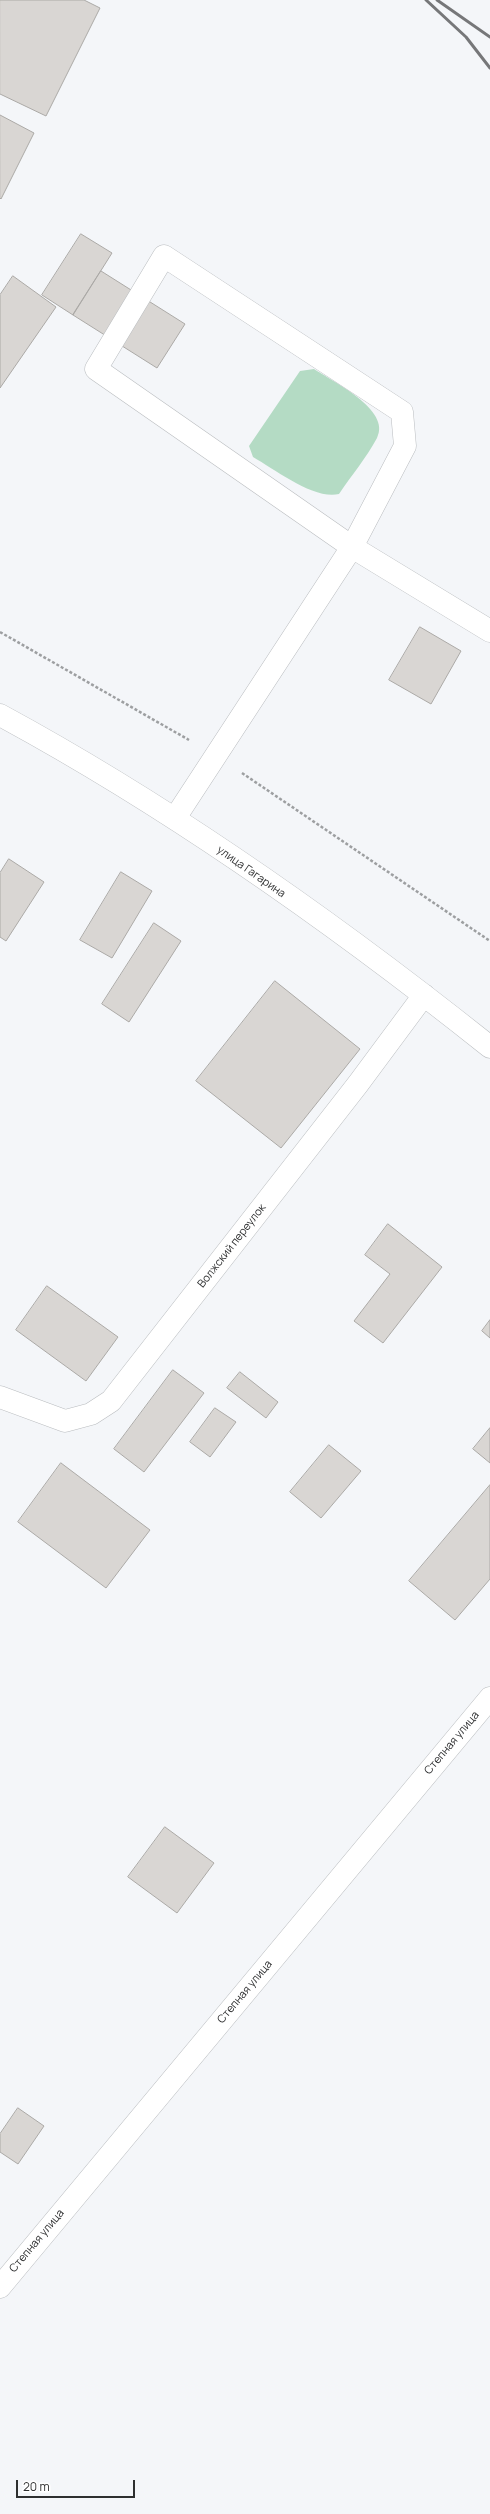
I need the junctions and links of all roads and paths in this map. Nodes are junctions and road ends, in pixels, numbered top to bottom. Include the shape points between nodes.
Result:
1 (352, 547) junction
2 (490, 631) edge
3 (0, 632) edge
4 (0, 715) edge
5 (216, 755) junction
6 (175, 818) junction
7 (490, 941) edge
8 (424, 995) junction
9 (490, 1047) edge
10 (0, 1397) edge
11 (490, 1698) edge
12 (0, 2287) edge

1 - 1 street via 405,446 402,412 164,256 96,369
1 - 2 street
1 - 5 street
3 - 5 path
4 - 6 street, улица Гагарина via 66,751
5 - 6 street
5 - 7 path
6 - 8 street, улица Гагарина
8 - 9 street, улица Гагарина
8 - 10 street, Волжский переулок via 358,1084 111,1401 90,1414 65,1421
11 - 12 street, Степная улица

